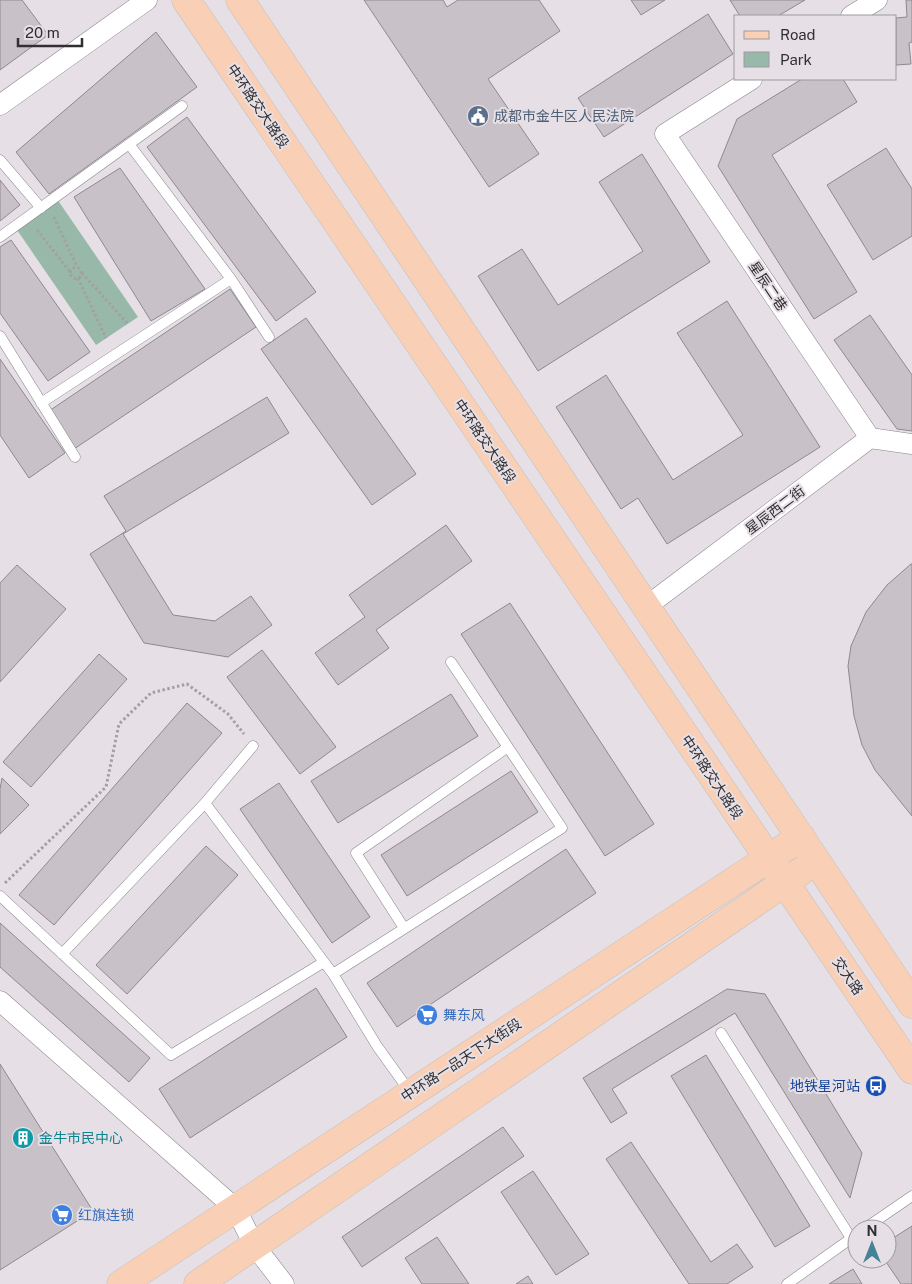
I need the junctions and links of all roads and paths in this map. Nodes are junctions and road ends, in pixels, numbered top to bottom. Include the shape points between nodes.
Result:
1 (147, 0) edge
2 (186, 0) edge
3 (240, 0) edge
4 (877, 0) edge
5 (853, 15) edge
6 (750, 80) edge
7 (0, 105) edge
8 (182, 106) dead end
9 (129, 144) junction
10 (0, 160) edge
11 (44, 205) junction
12 (27, 218) junction
13 (0, 237) edge
14 (77, 267) junction
15 (71, 274) junction
16 (82, 274) junction
17 (78, 278) junction
18 (231, 279) junction
19 (128, 324) dead end
20 (0, 336) edge
21 (269, 337) dead end
22 (106, 338) dead end
23 (41, 403) junction
24 (870, 438) junction
25 (912, 444) edge
26 (75, 457) dead end
27 (646, 606) junction
28 (451, 662) dead end
29 (253, 746) joint
30 (508, 747) junction
31 (205, 803) junction
32 (801, 837) junction
33 (767, 858) junction
34 (816, 861) junction
35 (784, 882) junction
36 (0, 887) edge
37 (0, 896) edge
38 (404, 928) junction
39 (62, 954) junction
40 (324, 962) junction
41 (333, 974) junction
42 (0, 1000) edge
43 (912, 1004) edge
44 (721, 1033) dead end
45 (912, 1070) edge
46 (411, 1093) junction
47 (912, 1196) edge
48 (236, 1209) junction
49 (879, 1219) edge
50 (847, 1225) edge
51 (847, 1241) edge
52 (254, 1245) junction
53 (789, 1283) edge
54 (121, 1284) edge
55 (198, 1284) edge
56 (284, 1284) edge

1 - 7 street
2 - 33 main road, 中环路交大路段
3 - 27 main road
4 - 5 street
6 - 24 street, 星辰二巷 via 665,134
8 - 9 lane
9 - 11 lane
9 - 18 lane
10 - 11 lane
11 - 12 lane
11 - 14 path
12 - 13 lane
12 - 15 path
14 - 15 path
14 - 16 path
15 - 17 path
16 - 17 path
16 - 19 path
17 - 22 path
18 - 21 lane
18 - 23 lane
20 - 23 lane
23 - 26 lane
24 - 25 street
24 - 27 street, 星辰西二街
27 - 32 main road
28 - 30 lane
29 - 31 lane
29 - 36 path via 228,714 187,684 151,693 119,724 106,787
30 - 38 lane via 356,852
30 - 38 lane via 562,828
31 - 39 lane
31 - 40 lane
32 - 33 main road, 中环路一品天下大街段
32 - 34 main road
33 - 35 main road, 中环路交大路段
33 - 46 main road, 中环路一品天下大街段
34 - 35 main road
34 - 43 main road
35 - 45 main road, 交大路
35 - 52 main road
37 - 39 lane
38 - 41 lane
39 - 40 lane via 172,1055
40 - 41 lane
41 - 46 lane via 377,1046
42 - 48 street
44 - 50 lane
46 - 48 main road, 中环路一品天下大街段
47 - 49 lane
48 - 52 street
48 - 54 main road, 中环路一品天下大街段
51 - 53 lane
52 - 55 main road
52 - 56 street

